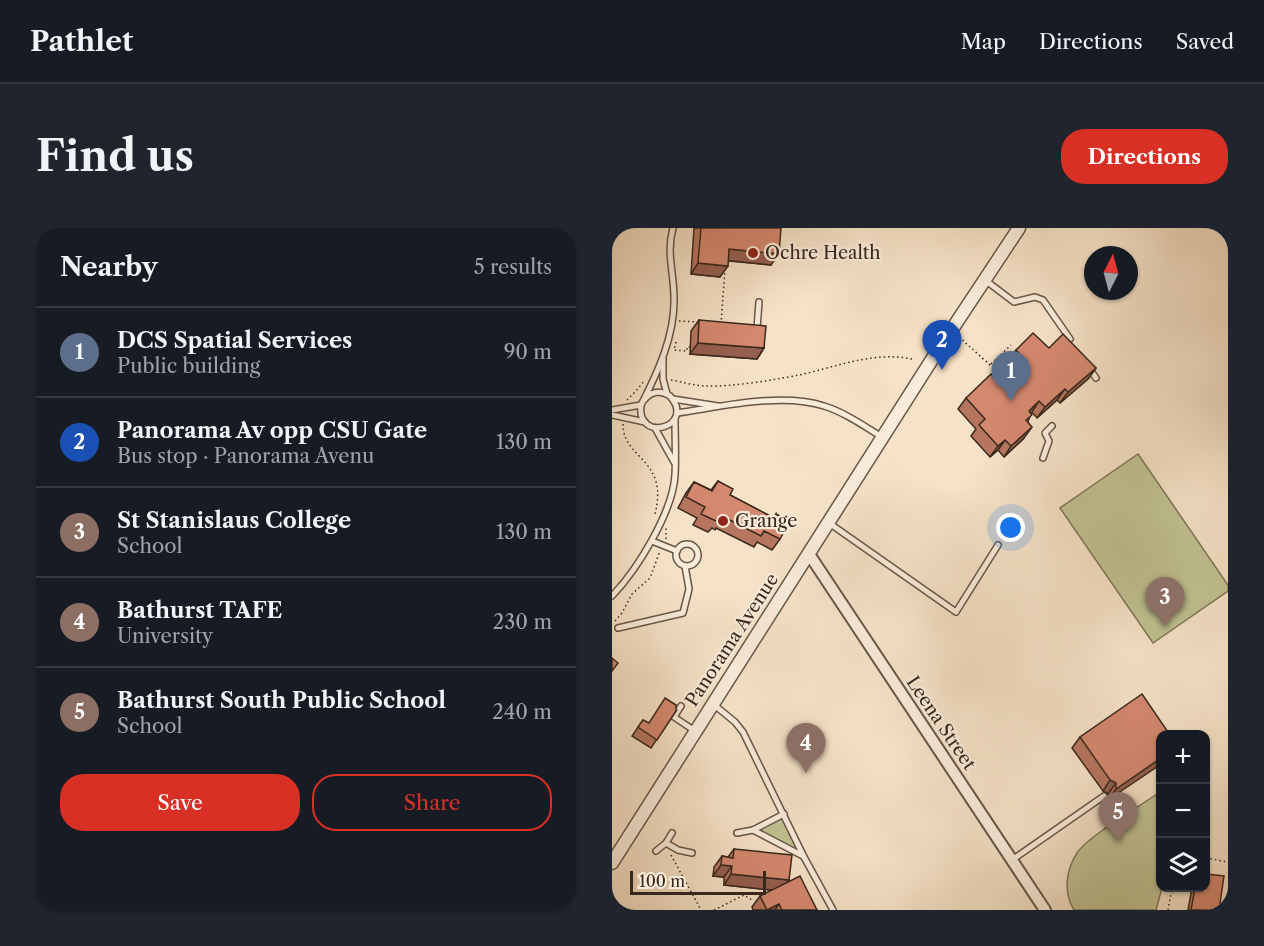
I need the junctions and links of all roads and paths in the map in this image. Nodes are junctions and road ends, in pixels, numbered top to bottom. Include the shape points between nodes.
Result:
1 (673, 228) edge
2 (1019, 228) edge
3 (726, 266) edge
4 (985, 280) junction
5 (759, 302) dead end
6 (678, 321) dead end
7 (699, 322) edge
8 (721, 324) edge
9 (757, 328) edge
10 (952, 330) junction
11 (677, 338) dead end
12 (1070, 339) edge
13 (1011, 345) dead end
14 (690, 347) dead end
15 (663, 357) junction
16 (912, 359) dead end
17 (1086, 363) edge
18 (991, 365) junction
19 (654, 377) junction
20 (1003, 377) edge
21 (663, 378) junction
22 (1096, 378) edge
23 (670, 396) junction
24 (643, 402) junction
25 (626, 407) junction
26 (725, 407) junction
27 (612, 410) edge
28 (612, 415) edge
29 (676, 416) junction
30 (625, 418) junction
31 (645, 422) junction
32 (1052, 426) dead end
33 (655, 428) junction
34 (883, 438) junction
35 (1043, 458) dead end
36 (675, 464) junction
37 (662, 517) junction
38 (829, 523) junction
39 (652, 541) junction
40 (663, 545) junction
41 (998, 545) dead end
42 (678, 551) junction
43 (809, 554) junction
44 (685, 566) junction
45 (612, 596) edge
46 (612, 624) edge
47 (618, 628) dead end
48 (713, 704) junction
49 (681, 706) dead end
50 (695, 731) junction
51 (1104, 796) dead end
52 (784, 814) junction
53 (753, 830) junction
54 (672, 833) dead end
55 (737, 833) dead end
56 (666, 843) junction
57 (656, 851) dead end
58 (692, 853) dead end
59 (804, 857) junction
60 (1210, 859) edge
61 (1012, 860) junction
62 (1228, 862) edge
63 (612, 863) edge
64 (1171, 892) edge
65 (752, 900) dead end
66 (701, 910) edge
67 (714, 910) edge
68 (833, 910) edge
69 (1045, 910) edge
70 (1168, 910) edge

1 - 15 lane via 669,259 674,307
2 - 4 street
3 - 8 path
4 - 10 street
4 - 12 lane via 1014,302 1035,297 1043,300
5 - 9 lane
6 - 7 path
10 - 18 path
10 - 34 street, Panorama Avenue
11 - 14 path via 674,350 687,351
13 - 18 path
15 - 19 lane
15 - 21 lane
16 - 21 path via 879,357 796,376 717,386
17 - 22 lane
18 - 20 path
19 - 24 lane
19 - 25 path via 647,378 624,401
21 - 23 lane
23 - 24 lane via 657,392
23 - 26 lane
23 - 29 lane
24 - 25 lane
24 - 31 lane via 640,411
25 - 27 lane
26 - 29 lane
26 - 34 lane via 780,400 810,402 832,408
28 - 30 lane
29 - 33 lane via 667,426
29 - 36 lane
30 - 31 lane
30 - 37 path via 623,428 628,441 654,474 658,494 655,514
31 - 33 lane
32 - 35 lane via 1045,433 1049,441
33 - 36 lane
34 - 38 street, Panorama Avenue
36 - 37 lane via 674,482
37 - 39 lane
37 - 40 path via 669,519
38 - 41 lane via 956,612
38 - 43 street, Panorama Avenue
39 - 40 lane
39 - 45 lane
40 - 42 lane
40 - 46 path via 650,578 632,594
42 - 44 lane via 678,560
42 - 44 lane via 687,545 697,551 696,562
43 - 48 street, Panorama Avenue
43 - 61 street, Leena Street
44 - 47 lane via 689,589 683,612
48 - 50 street, Panorama Avenue
48 - 52 lane via 739,726
49 - 50 lane via 674,717
50 - 63 street, Panorama Avenue
51 - 61 lane
52 - 53 lane
52 - 59 lane
53 - 55 lane
53 - 59 lane
54 - 56 lane
56 - 57 lane
56 - 58 lane
56 - 66 path
59 - 68 lane
60 - 62 path
61 - 69 street, Leena Street
64 - 70 path
65 - 67 path via 744,895

